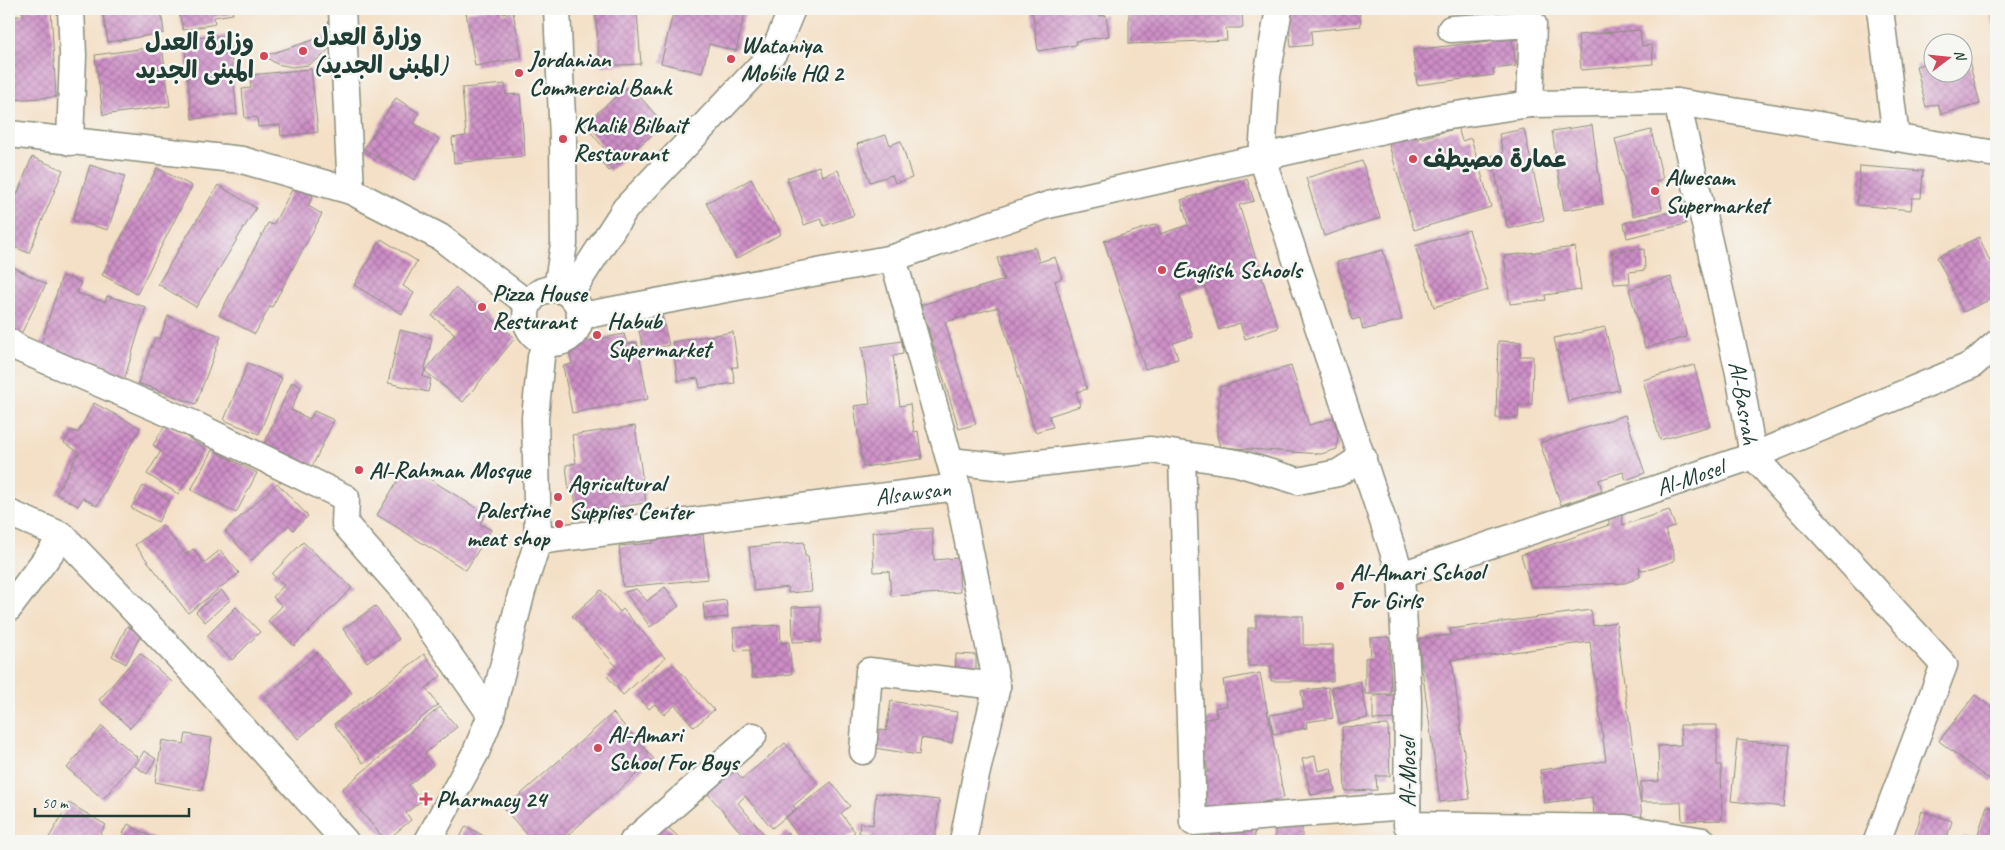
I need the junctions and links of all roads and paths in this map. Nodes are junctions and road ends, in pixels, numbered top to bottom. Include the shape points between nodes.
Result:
1 (71, 9) edge
2 (342, 9) edge
3 (557, 9) edge
4 (792, 9) edge
5 (1279, 9) edge
6 (1880, 9) edge
7 (1451, 29) dead end
8 (1678, 102) junction
9 (1530, 104) junction
10 (9, 134) edge
11 (1896, 138) junction
12 (70, 142) junction
13 (1996, 154) edge
14 (1262, 158) junction
15 (351, 191) junction
16 (894, 258) junction
17 (569, 299) junction
18 (528, 304) junction
19 (9, 342) edge
20 (545, 342) junction
21 (1996, 344) edge
22 (1182, 456) junction
23 (1753, 456) junction
24 (1363, 457) junction
25 (950, 461) junction
26 (957, 487) junction
27 (9, 514) edge
28 (63, 536) junction
29 (538, 541) junction
30 (1401, 575) junction
31 (9, 608) edge
32 (997, 686) junction
33 (491, 715) junction
34 (754, 736) dead end
35 (863, 751) dead end
36 (1407, 806) junction
37 (1195, 832) edge
38 (345, 841) edge
39 (428, 841) edge
40 (633, 841) edge
41 (963, 841) edge
42 (1702, 841) edge
43 (1877, 841) edge

1 - 12 street
2 - 15 street
3 - 17 street via 564,244
4 - 17 street via 774,52 625,208
5 - 14 street via 1267,76
6 - 11 street
7 - 9 street via 1533,24
8 - 9 street
8 - 11 street
8 - 23 street, Al-Basrah via 1739,373
9 - 14 street via 1442,117
10 - 12 street
11 - 13 street
12 - 15 street via 242,160
14 - 16 street via 1048,205
14 - 24 street, Al-Mosel
15 - 18 street via 440,236
16 - 17 street
16 - 25 street
17 - 18 street via 548,288 540,291
17 - 20 street via 576,332 570,338
18 - 20 street via 526,322 530,331
19 - 33 street via 191,423 346,498 345,524 404,591
20 - 29 street via 535,418
21 - 23 street, Al-Mosel via 1972,365
22 - 24 street via 1238,463 1298,481 1338,473
22 - 25 street via 1151,450 1005,467
22 - 37 street
23 - 30 street, Al-Mosel
23 - 43 street, Al-Basrah via 1944,665
24 - 30 street, Al-Mosel
25 - 26 street
26 - 29 street, Alsawsan
26 - 32 street, Alsawsan
27 - 28 street
28 - 31 street
28 - 38 street via 177,655
29 - 33 street
30 - 36 street, Al-Mosel via 1408,700
32 - 35 street via 869,671
32 - 41 street, Alsawsan
33 - 39 street via 476,752
34 - 40 street
36 - 37 street
36 - 42 street, Al-Mosel via 1407,825 1626,828

